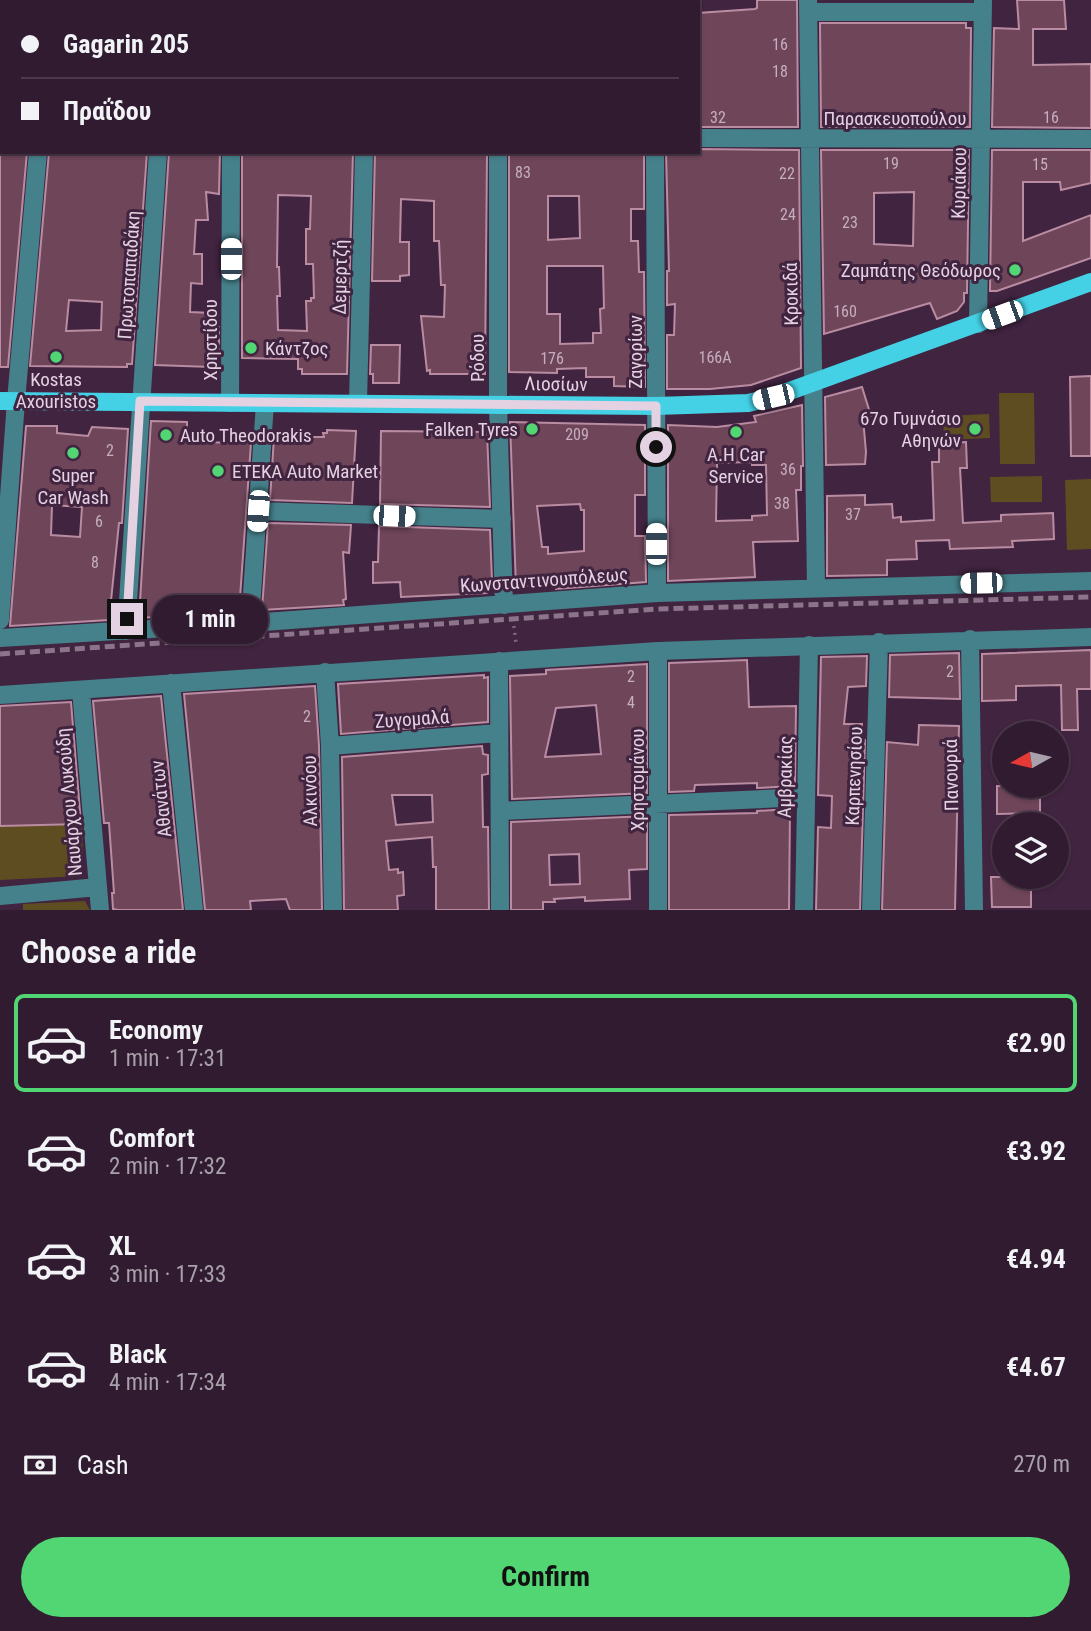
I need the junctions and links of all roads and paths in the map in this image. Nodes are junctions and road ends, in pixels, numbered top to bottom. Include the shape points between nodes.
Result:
1 (808, 6) edge
2 (983, 6) edge
3 (700, 138) edge
4 (810, 138) junction
5 (981, 139) junction
6 (1091, 139) edge
7 (38, 154) edge
8 (158, 154) edge
9 (231, 154) edge
10 (364, 154) edge
11 (498, 154) edge
12 (655, 154) edge
13 (1091, 282) edge
14 (978, 324) junction
15 (814, 384) junction
16 (8, 401) edge
17 (140, 401) junction
18 (230, 403) junction
19 (265, 403) junction
20 (358, 403) junction
21 (498, 405) junction
22 (656, 406) junction
23 (258, 511) junction
24 (502, 519) junction
25 (4, 525) edge
26 (1091, 580) edge
27 (816, 587) junction
28 (657, 593) junction
29 (508, 608) junction
30 (0, 620) edge
31 (250, 623) junction
32 (127, 631) junction
33 (1091, 637) edge
34 (0, 638) edge
35 (970, 639) junction
36 (879, 642) junction
37 (809, 645) junction
38 (658, 651) junction
39 (519, 659) junction
40 (499, 661) junction
41 (325, 672) junction
42 (171, 683) junction
43 (81, 690) junction
44 (0, 695) edge
45 (498, 733) junction
46 (330, 746) junction
47 (806, 797) junction
48 (658, 804) junction
49 (500, 811) junction
50 (98, 887) junction
51 (0, 896) edge
52 (100, 910) edge
53 (194, 910) edge
54 (333, 910) edge
55 (500, 910) edge
56 (658, 910) edge
57 (804, 910) edge
58 (872, 910) edge
59 (974, 910) edge

1 - 2 street
1 - 4 street, Κροκιδά
2 - 5 street, Κυριάκου
3 - 4 street, Παρασκευοπούλου
4 - 5 street, Παρασκευοπούλου
4 - 15 street, Κροκιδά
5 - 6 street, Παρασκευοπούλου
5 - 14 street, Κυριάκου
7 - 16 street
8 - 17 street, Πρωτοπαπαδάκη
9 - 18 street, Χρηστίδου
10 - 20 street, Δεμερτζή
11 - 21 street, Ρόδου
12 - 22 street, Ζαγορίων
13 - 14 main road, Λιοσίων
14 - 15 main road, Λιοσίων
15 - 22 main road, Λιοσίων via 748,403
15 - 27 street, Κροκιδά
16 - 17 main road, Λιοσίων
16 - 25 street
17 - 18 main road, Λιοσίων
17 - 32 street, Πρωτοπαπαδάκη
18 - 19 main road, Λιοσίων
19 - 20 main road, Λιοσίων
19 - 23 street
20 - 21 main road, Λιοσίων
21 - 22 main road, Λιοσίων
21 - 24 street, Ρόδου
22 - 28 street, Ζαγορίων
23 - 24 street
23 - 31 street
24 - 29 street, Ρόδου
25 - 30 street
26 - 27 street, Κωνσταντινουπόλεως
27 - 28 street, Κωνσταντινουπόλεως
28 - 29 street, Κωνσταντινουπόλεως
29 - 31 street, Κωνσταντινουπόλεως
29 - 39 path
31 - 32 street, Κωνσταντινουπόλεως
32 - 34 street, Κωνσταντινουπόλεως
33 - 35 street
35 - 36 street
35 - 59 street, Πανουριά
36 - 37 street
36 - 58 street, Καρπενησίου
37 - 38 street
37 - 47 street, Αμβρακίας
38 - 39 street
38 - 48 street, Χρηστομάνου
39 - 40 street
40 - 41 street
40 - 45 street
41 - 42 street
41 - 46 street, Αλκινόου
42 - 43 street
42 - 53 street, Αθανάτων
43 - 44 street
43 - 50 street, Ναυάρχου Λυκούδη
45 - 46 street, Ζυγομαλά
45 - 49 street
46 - 54 street, Αλκινόου
47 - 48 street
47 - 57 street, Αμβρακίας
48 - 49 street
48 - 56 street, Χρηστομάνου
49 - 55 street
50 - 51 street
50 - 52 street, Ναυάρχου Λυκούδη

